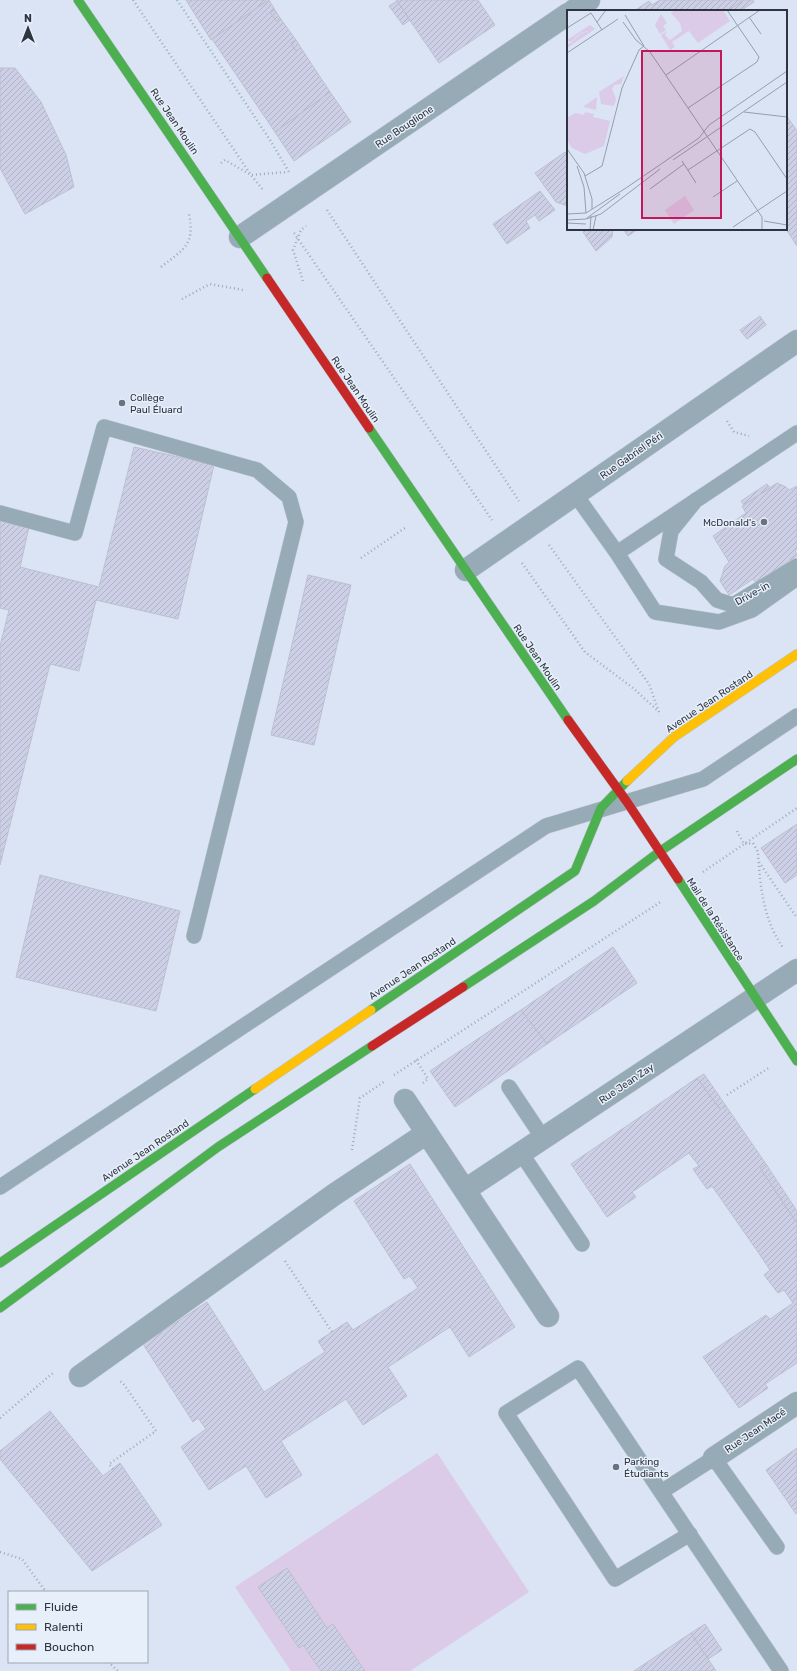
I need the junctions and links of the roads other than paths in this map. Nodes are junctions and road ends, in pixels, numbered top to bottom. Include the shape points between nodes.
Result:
1 (78, 0) edge
2 (589, 0) edge
3 (574, 10) edge
4 (567, 15) edge
5 (240, 237) junction
6 (797, 341) edge
7 (797, 433) edge
8 (575, 494) junction
9 (696, 500) junction
10 (0, 513) edge
11 (617, 553) junction
12 (797, 566) edge
13 (466, 570) junction
14 (797, 578) edge
15 (797, 654) edge
16 (797, 716) edge
17 (797, 760) edge
18 (617, 790) junction
19 (627, 802) junction
20 (601, 808) junction
21 (658, 852) junction
22 (194, 936) dead end
23 (797, 970) edge
24 (756, 999) junction
25 (797, 1061) edge
26 (509, 1087) dead end
27 (406, 1100) dead end
28 (426, 1133) junction
29 (543, 1138) junction
30 (521, 1153) junction
31 (0, 1187) edge
32 (465, 1190) junction
33 (582, 1244) dead end
34 (0, 1263) edge
35 (0, 1308) edge
36 (548, 1316) dead end
37 (83, 1375) road end
38 (797, 1403) edge
39 (714, 1458) junction
40 (661, 1492) junction
41 (690, 1534) junction
42 (777, 1547) dead end
43 (781, 1671) edge

1 - 5 main road, Rue Jean Moulin
2 - 3 street
4 - 5 street, Rue Bouglione
5 - 13 main road, Rue Jean Moulin
6 - 8 street, Rue Gabriel Péri
7 - 9 lane
8 - 11 lane
8 - 13 street, Rue Gabriel Péri
9 - 11 lane
9 - 12 lane, Drive-in via 671,531 666,559 701,582 717,600 733,605
10 - 22 lane via 75,533 104,427 257,470 290,497 296,522
11 - 14 lane via 655,612 719,622 752,610
13 - 18 main road, Rue Jean Moulin
15 - 18 main road, Avenue Jean Rostand via 674,737
16 - 19 lane via 703,779
17 - 21 main road
18 - 19 main road, Mail de la Résistance
18 - 20 main road, Avenue Jean Rostand
19 - 20 lane
19 - 21 main road, Mail de la Résistance
20 - 31 lane via 546,826
20 - 34 main road, Avenue Jean Rostand via 575,871
21 - 24 main road, Mail de la Résistance
21 - 35 main road via 594,901 218,1147
23 - 24 street, Rue Jean Zay
24 - 25 main road, Mail de la Résistance
24 - 29 street, Rue Jean Zay
26 - 29 lane
27 - 28 street
28 - 32 street
28 - 37 street via 270,1239
29 - 30 street, Rue Jean Zay
30 - 32 street, Rue Jean Zay
30 - 33 lane
32 - 36 street
38 - 39 street, Rue Jean Macé
39 - 40 lane
39 - 42 lane
40 - 41 lane
40 - 41 lane via 578,1368 506,1413 615,1579
41 - 43 lane

